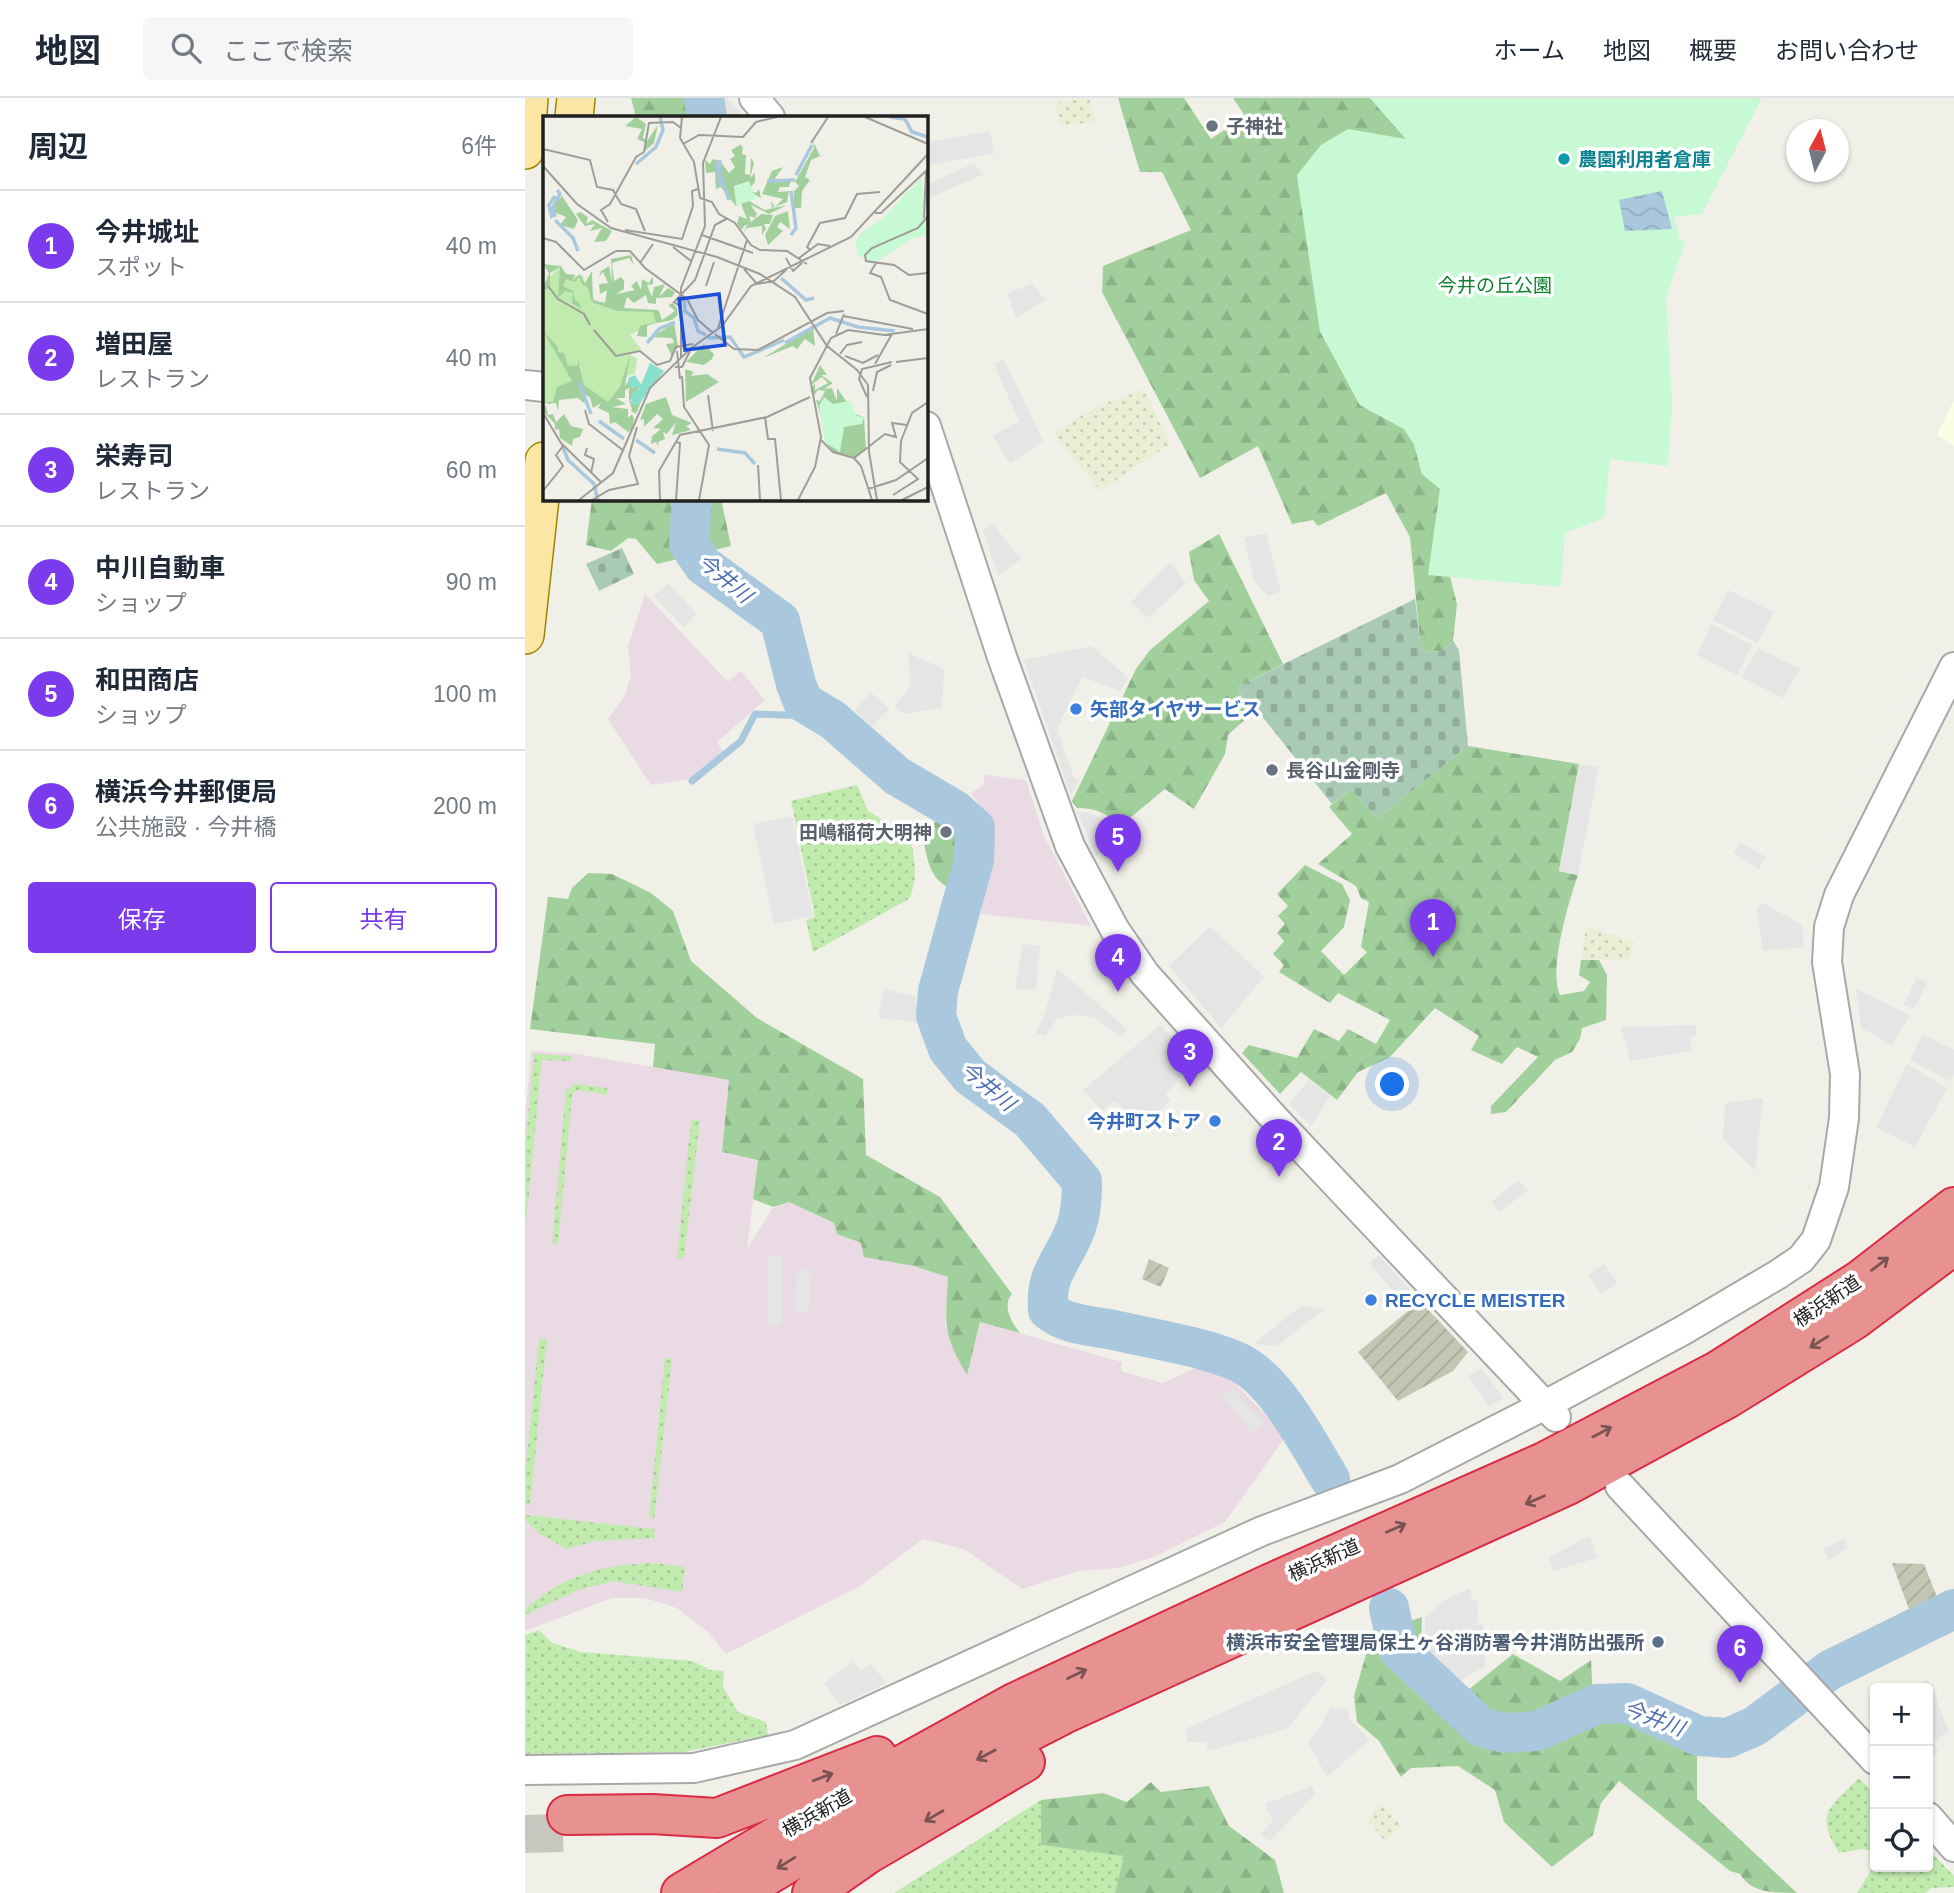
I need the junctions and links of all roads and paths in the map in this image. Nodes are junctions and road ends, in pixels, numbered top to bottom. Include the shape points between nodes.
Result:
1 (576, 98) edge
2 (754, 98) edge
3 (529, 99) edge
4 (574, 116) edge
5 (769, 116) edge
6 (525, 150) edge
7 (525, 385) edge
8 (543, 387) edge
9 (927, 429) edge
10 (543, 470) edge
11 (525, 635) edge
12 (1954, 667) edge
13 (1954, 1207) edge
14 (1954, 1245) edge
15 (1552, 1413) junction
16 (1620, 1486) dead end
17 (1313, 1600) junction
18 (1016, 1702) junction
19 (1870, 1755) edge
20 (525, 1770) edge
21 (1933, 1823) edge
22 (567, 1824) tunnel mouth
23 (1954, 1847) edge
24 (681, 1893) edge
25 (738, 1893) edge
26 (812, 1893) edge

1 - 4 main road
2 - 5 street
3 - 6 main road
7 - 8 street
9 - 15 street via 1070,846 1115,930 1145,974 1265,1109
10 - 11 main road
12 - 15 street via 1839,895 1829,927 1827,962 1845,1074 1844,1118 1834,1187 1816,1240 1801,1259 1777,1275
18 -> 13 highway, 横浜新道 via 1544,1462 1707,1377 1860,1280
14 -> 17 highway, 横浜新道 via 1854,1320 1728,1398 1566,1486
15 - 20 street via 1372,1492 1262,1531 795,1745 694,1768
16 - 19 street
17 -> 25 highway, 横浜新道 via 1064,1714 875,1811
17 -> 26 highway via 1057,1743
22 -> 18 highway via 617,1832 717,1818
18 - 24 highway, 横浜新道
21 - 23 street

